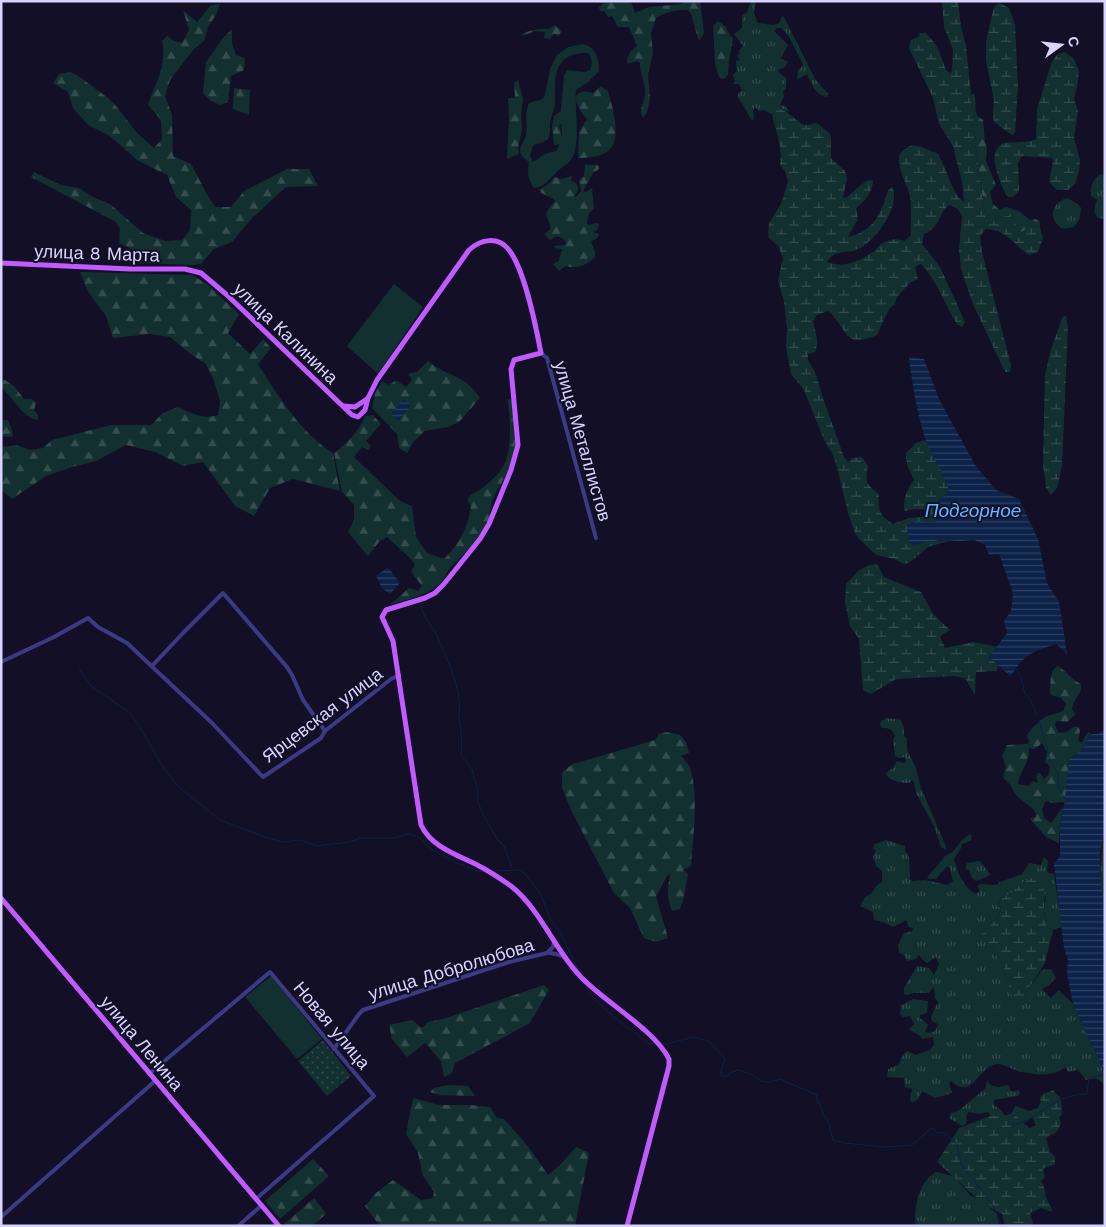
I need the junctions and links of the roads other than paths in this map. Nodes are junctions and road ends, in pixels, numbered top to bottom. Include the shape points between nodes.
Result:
1 (1, 263) edge
2 (193, 270) joint
3 (541, 353) junction
4 (366, 402) junction
5 (350, 410) junction
6 (596, 538) dead end
7 (1, 662) edge
8 (152, 666) junction
9 (398, 676) junction
10 (325, 731) junction
11 (1, 898) edge
12 (553, 938) junction
13 (547, 953) junction
14 (567, 960) junction
15 (334, 1049) junction
16 (149, 1074) junction
17 (155, 1081) junction
18 (256, 1199) junction
19 (262, 1205) junction
20 (1, 1217) edge
21 (238, 1226) edge
22 (279, 1226) edge
23 (627, 1226) edge

1 - 2 main road, улица 8 Марта
2 - 5 main road, улица Калинина via 209,278 341,405
3 - 4 main road via 532,312 513,256 500,242 486,240 473,246 464,257 377,380
3 - 6 street, улица Металлистов via 547,358
3 - 9 main road via 514,360 510,369 518,445 489,524 480,539 435,593 386,610 382,617 393,641
4 - 5 main road
4 - 5 main road via 363,414 358,417
7 - 8 street via 88,618 98,628 127,643
8 - 10 street, Ярцевская улица via 263,777 321,738
8 - 10 street via 223,594 287,667 303,700
9 - 10 street, Ярцевская улица
9 - 12 main road via 424,831 435,842 512,887 541,919
11 - 16 main road, улица Ленина
12 - 13 street, улица Добролюбова via 553,947
12 - 14 main road
13 - 14 street
13 - 15 street, улица Добролюбова via 509,962 363,1010
14 - 23 main road via 599,994 649,1035 669,1059
15 - 16 street, Новая улица via 270,972
15 - 18 street, Новая улица via 374,1096
16 - 17 main road, улица Ленина
17 - 18 main road, улица Ленина
17 - 20 street
18 - 19 main road, улица Ленина
19 - 21 street
19 - 22 main road, улица Ленина

